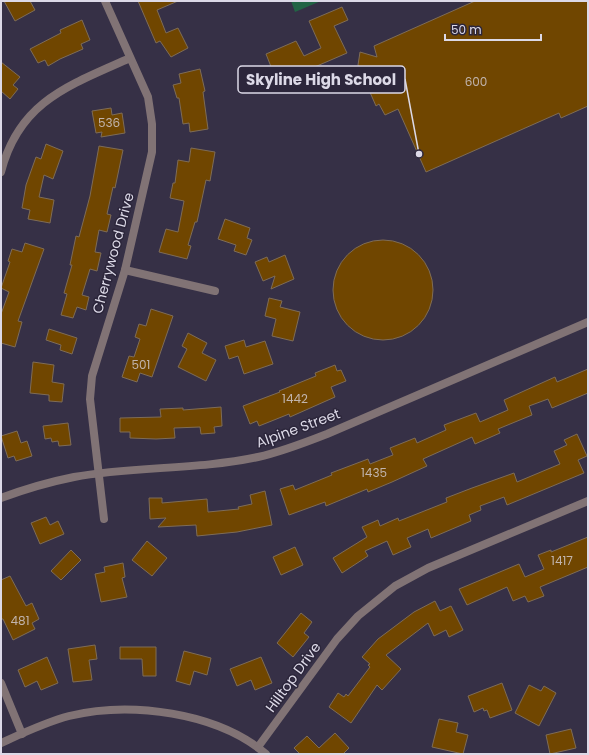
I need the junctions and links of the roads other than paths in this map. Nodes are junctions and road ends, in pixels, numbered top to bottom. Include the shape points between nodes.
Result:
1 (104, 1) edge
2 (130, 58) junction
3 (1, 172) edge
4 (125, 270) junction
5 (215, 291) dead end
6 (588, 322) edge
7 (99, 474) junction
8 (1, 498) edge
9 (588, 501) edge
10 (104, 519) dead end
11 (1, 683) edge
12 (22, 734) junction
13 (1, 743) edge
14 (258, 747) junction
15 (266, 754) edge

1 - 2 street, Cherrywood Drive
2 - 3 street via 68,85 32,112 18,130
2 - 4 street, Cherrywood Drive via 148,97 152,124 152,152
4 - 5 street
4 - 7 street, Cherrywood Drive via 92,376 90,399
6 - 7 street, Alpine Street via 293,447 223,463
7 - 8 street, Alpine Street via 74,477 25,489
7 - 10 street, Cherrywood Drive
9 - 14 street, Hilltop Drive via 428,568 389,591 358,616 337,639
11 - 12 street
12 - 13 street
12 - 14 street via 71,716 111,710 152,711 192,718 231,732
14 - 15 street

